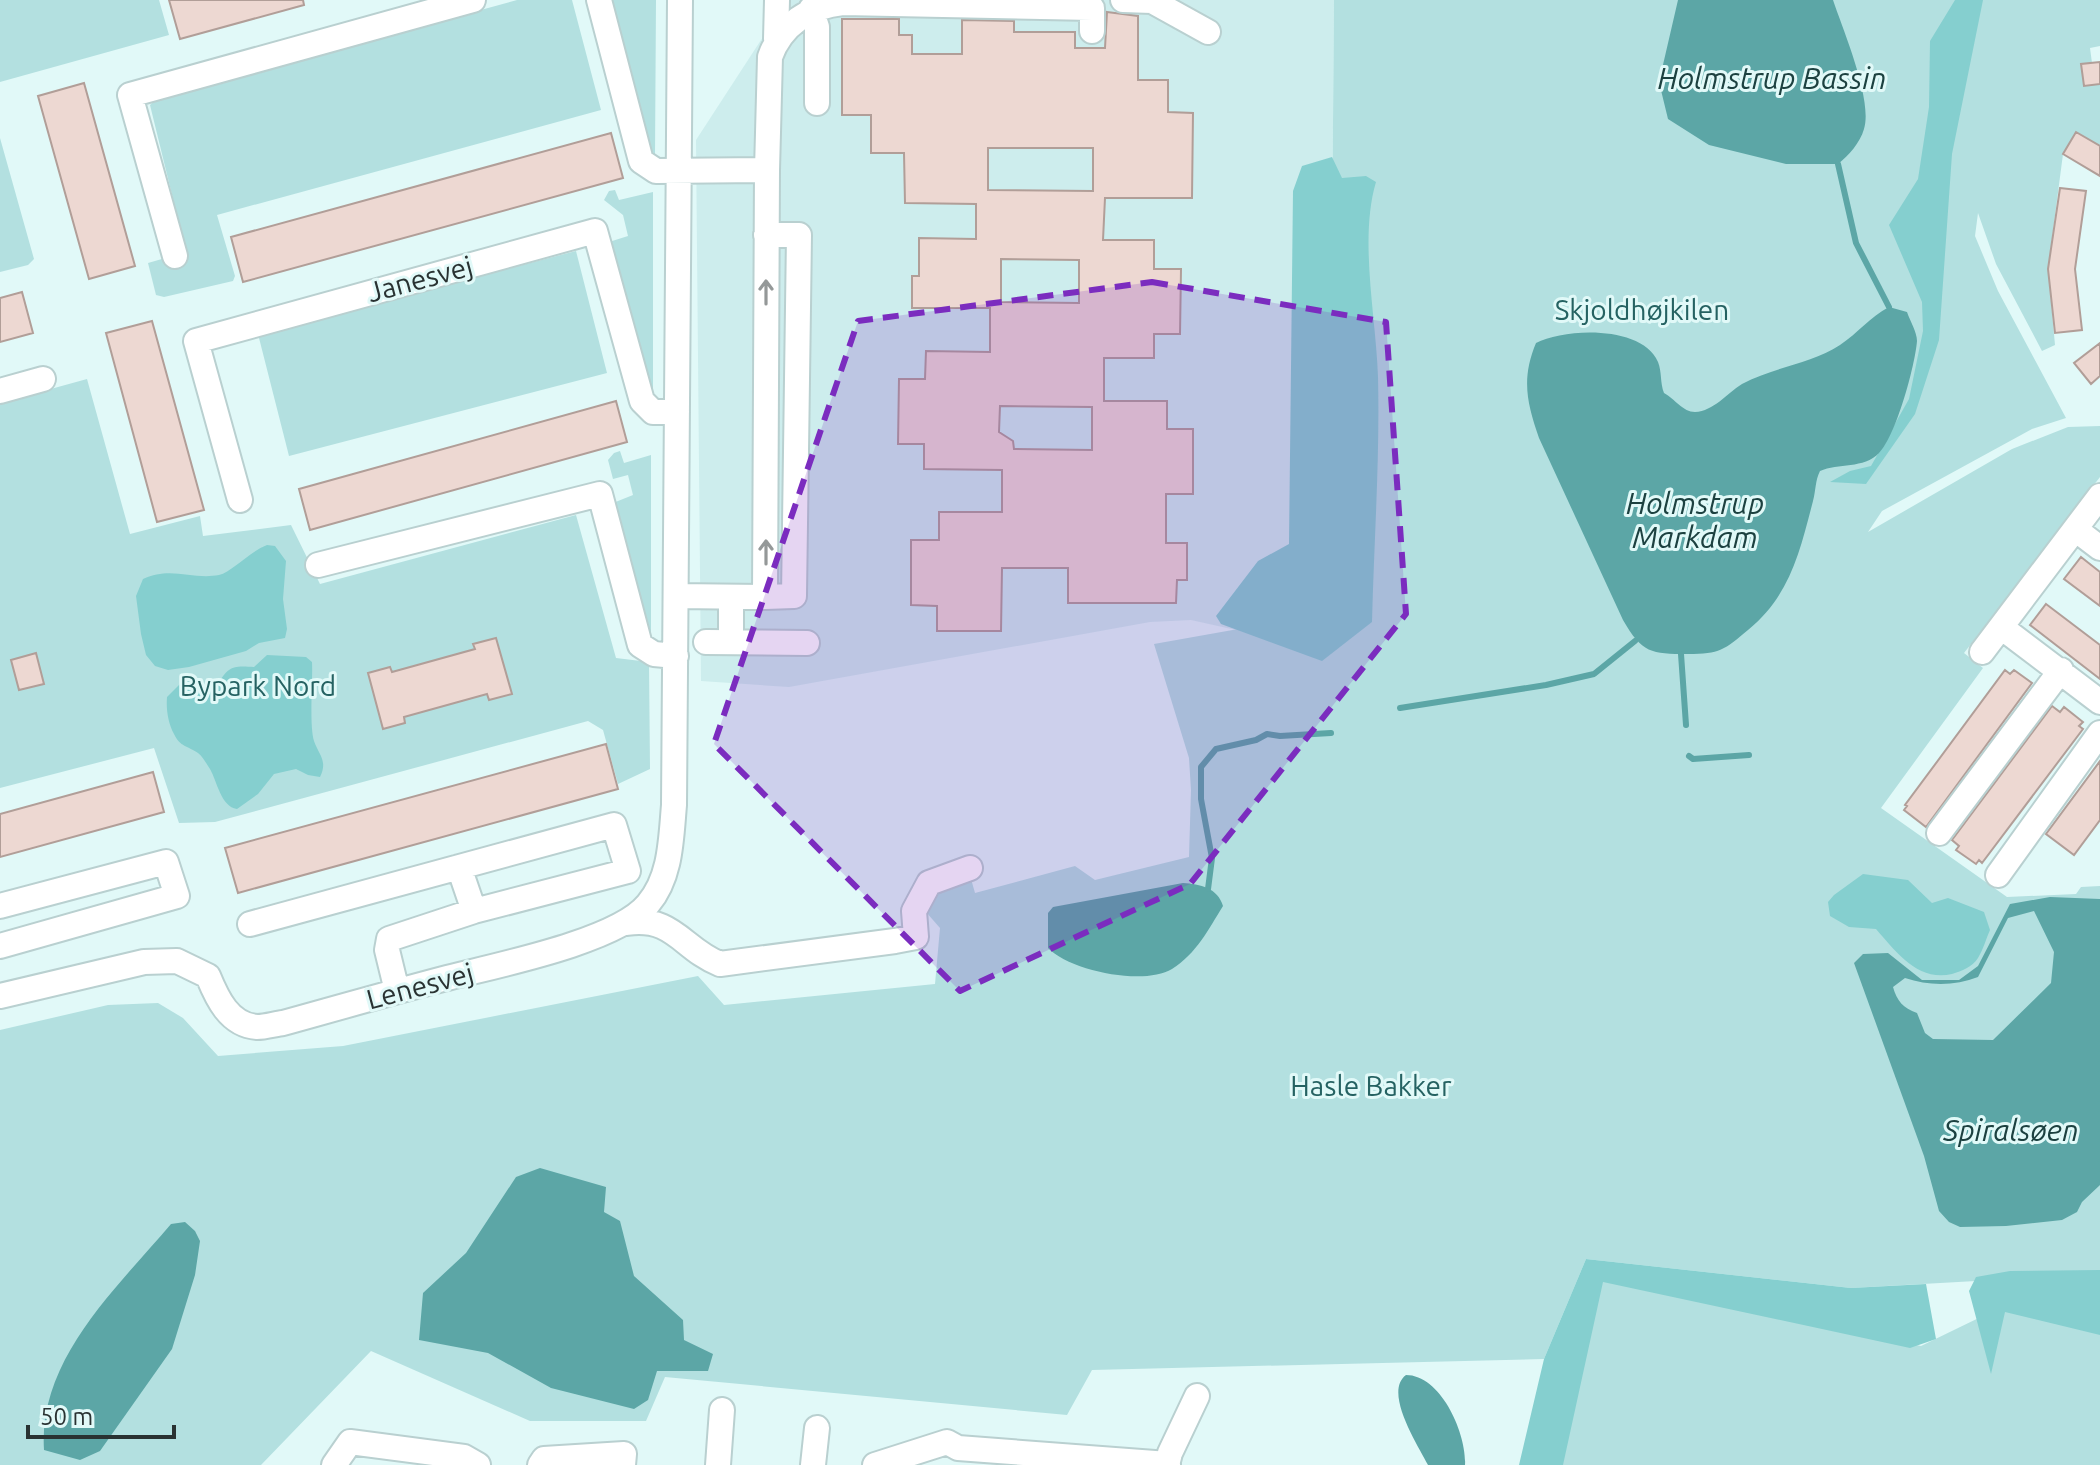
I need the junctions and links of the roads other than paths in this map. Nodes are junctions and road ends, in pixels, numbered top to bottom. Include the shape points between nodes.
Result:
1 (473, 0) edge
2 (599, 0) edge
3 (680, 0) edge
4 (777, 0) edge
5 (1123, 0) edge
6 (811, 9) junction
7 (1097, 13) edge
8 (1208, 32) dead end
9 (776, 39) junction
10 (817, 103) dead end
11 (679, 169) junction
12 (767, 170) junction
13 (175, 256) dead end
14 (43, 379) dead end
15 (0, 391) edge
16 (677, 412) junction
17 (2100, 496) edge
18 (240, 500) dead end
19 (2075, 529) junction
20 (2100, 548) edge
21 (318, 565) dead end
22 (676, 596) junction
23 (731, 597) junction
24 (2001, 627) junction
25 (706, 642) dead end
26 (731, 642) junction
27 (807, 643) dead end
28 (1982, 652) dead end
29 (676, 656) junction
30 (2061, 670) junction
31 (2100, 702) edge
32 (2100, 733) edge
33 (1939, 833) dead end
34 (459, 867) junction
35 (970, 868) dead end
36 (1998, 875) dead end
37 (3, 905) edge
38 (474, 911) junction
39 (627, 923) junction
40 (250, 924) dead end
41 (8, 943) edge
42 (397, 991) junction
43 (0, 996) edge
44 (1197, 1396) dead end
45 (722, 1410) dead end
46 (817, 1428) dead end
47 (958, 1457) edge
48 (1065, 1461) edge
49 (881, 1464) edge
50 (1167, 1464) edge
51 (334, 1465) edge
52 (478, 1465) edge
53 (540, 1465) edge
54 (623, 1465) edge
55 (718, 1465) edge
56 (813, 1465) edge

1 - 13 street via 130,95
2 - 11 street via 641,161 656,171
3 - 11 street
4 - 9 street
5 - 8 street via 1152,1
6 - 7 street via 843,3
6 - 9 street
6 - 10 street via 817,27
9 - 12 street via 770,57
11 - 12 street
11 - 16 street
12 - 23 street via 765,597
14 - 15 street
16 - 18 street, Janesvej via 653,412 642,401 595,231 196,341
16 - 22 street
17 - 19 street
19 - 20 street
19 - 24 street
21 - 29 street via 600,494 640,645 654,654
22 - 23 street
22 - 29 street
23 - 26 street
24 - 28 street
24 - 30 street
25 - 26 street
26 - 27 street
29 - 39 street, Lenesvej via 670,858 656,894
30 - 31 street
30 - 33 street
32 - 36 street
34 - 38 street
34 - 38 street via 614,825 628,871
34 - 40 street
35 - 39 street via 929,883 914,911 916,937 895,941 720,964 704,958 661,924
37 - 41 street
37 - 41 street via 166,862 177,896
38 - 42 street via 389,939
39 - 42 street, Lenesvej via 559,949
42 - 43 street, Lenesvej via 255,1027 220,1004 208,976 177,961 144,962
44 - 50 street
45 - 55 street
46 - 56 street
47 - 48 street
47 - 49 street via 947,1442
48 - 50 street
51 - 52 street via 350,1442 464,1457
53 - 54 street via 544,1459 624,1454

